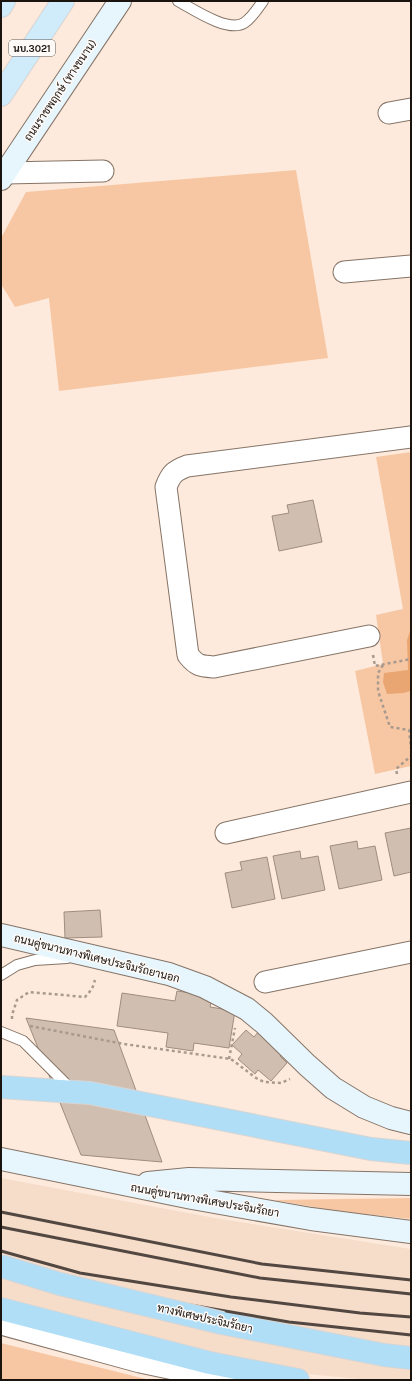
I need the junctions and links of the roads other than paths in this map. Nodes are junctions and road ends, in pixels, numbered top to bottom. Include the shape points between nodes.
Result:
1 (4, 1) edge
2 (63, 1) edge
3 (120, 1) edge
4 (178, 1) edge
5 (263, 1) edge
6 (1, 6) edge
7 (1, 95) edge
8 (411, 109) edge
9 (389, 113) dead end
10 (103, 171) dead end
11 (3, 176) edge
12 (411, 266) edge
13 (344, 272) dead end
14 (411, 437) edge
15 (369, 636) road end
16 (411, 792) edge
17 (226, 833) dead end
18 (1, 935) edge
19 (411, 952) edge
20 (96, 957) junction
21 (1, 975) edge
22 (265, 982) dead end
23 (1, 1032) edge
24 (1, 1087) edge
25 (74, 1092) junction
26 (411, 1123) edge
27 (411, 1152) edge
28 (1, 1159) edge
29 (410, 1183) edge
30 (123, 1185) junction
31 (411, 1232) edge
32 (1, 1266) edge
33 (1, 1309) edge
34 (1, 1324) edge
35 (411, 1358) edge
36 (226, 1380) edge
37 (298, 1380) edge

1 - 6 main road
2 - 7 main road, นบ.3021
3 - 11 main road, ถนนราชพฤกษ์ (ทางขนาน)
4 - 5 lane via 212,20 228,25 243,24
8 - 9 street
10 - 11 street
12 - 13 street
14 - 15 street via 187,466 176,470 170,476 166,487 188,655 194,663 214,667
16 - 17 street
18 - 20 main road, ถนนคู่ขนานทางพิเศษประจิมรัถยานอก
19 - 22 street
20 - 21 lane via 35,960 17,965
20 - 26 main road, ถนนคู่ขนานทางพิเศษประจิมรัถยานอก via 169,974 205,987 240,1006 264,1023 333,1088 364,1107
23 - 25 lane via 23,1040
24 - 25 highway
25 - 27 highway via 90,1093 371,1149
28 - 30 main road, ถนนคู่ขนานทางพิเศษประจิมรัถยา
29 - 30 main road via 189,1179
30 - 31 main road, ถนนคู่ขนานทางพิเศษประจิมรัถยา via 310,1219
32 - 35 highway, ทางพิเศษประจิมรัถยา, bridge via 60,1284 222,1323
33 - 37 highway via 210,1363
34 - 36 street via 140,1362

